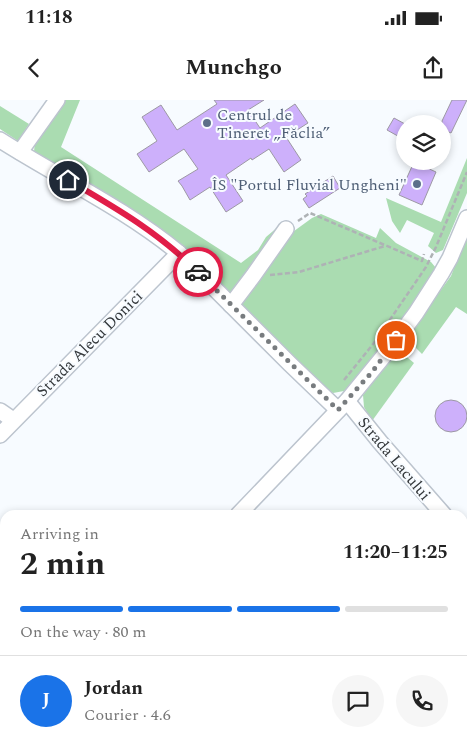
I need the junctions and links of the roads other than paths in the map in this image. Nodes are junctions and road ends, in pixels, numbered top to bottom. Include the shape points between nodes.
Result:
1 (57, 100) edge
2 (0, 140) edge
3 (20, 152) junction
4 (467, 218) edge
5 (286, 229) road end
6 (179, 253) junction
7 (231, 305) junction
8 (343, 405) junction
9 (0, 411) edge
10 (13, 420) junction
11 (0, 434) edge
12 (243, 510) edge
13 (440, 510) edge

1 - 3 street
2 - 3 street, Strada Lacului
3 - 6 street, Strada Lacului via 126,214
4 - 8 street via 450,258 431,290 387,352
5 - 7 street
6 - 7 street, Strada Lacului
6 - 10 street, Strada Alecu Donici
7 - 8 street, Strada Lacului
8 - 12 street
8 - 13 street, Strada Lacului
9 - 10 street
10 - 11 street, Strada Alecu Donici

